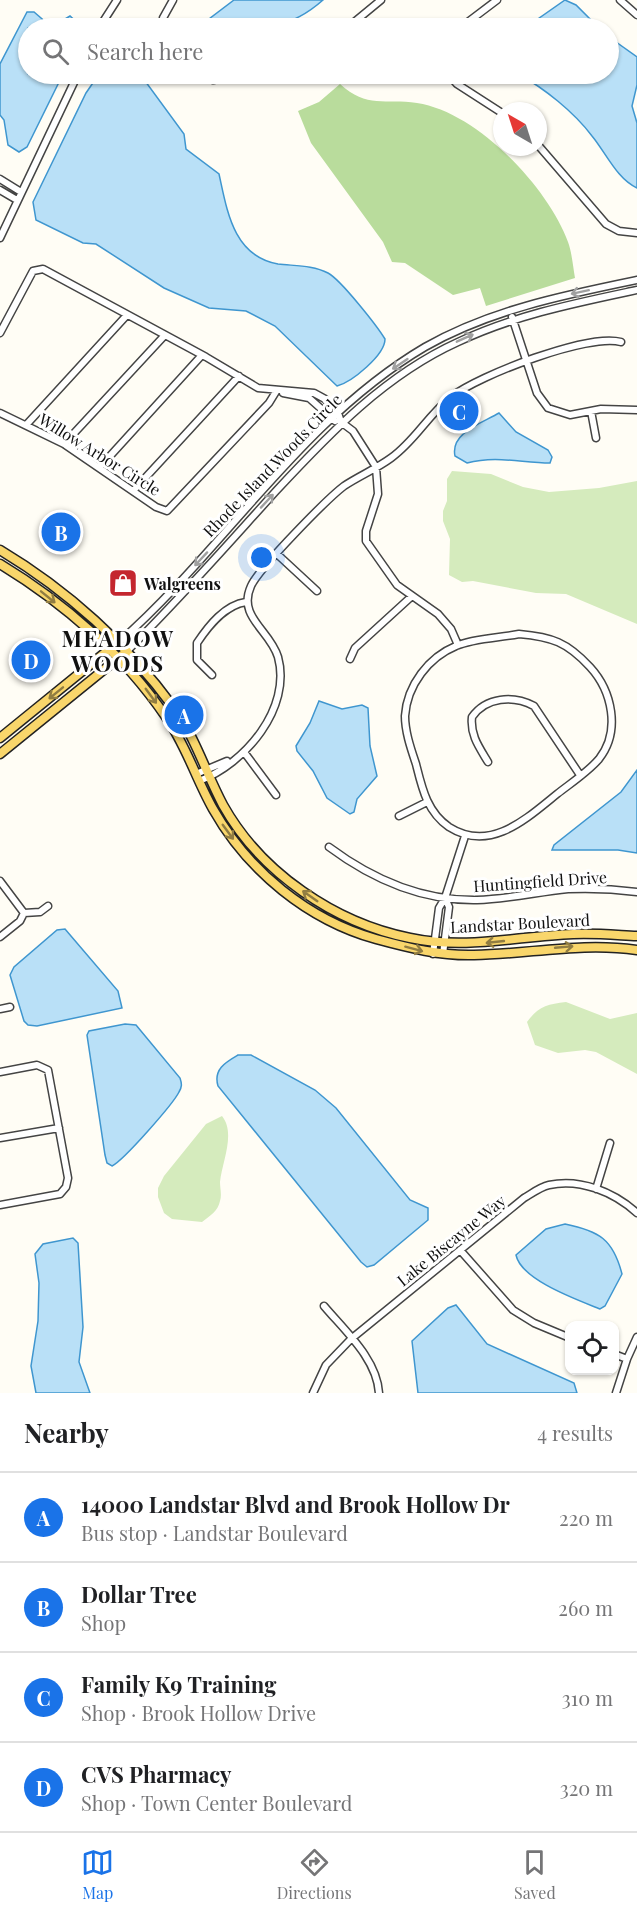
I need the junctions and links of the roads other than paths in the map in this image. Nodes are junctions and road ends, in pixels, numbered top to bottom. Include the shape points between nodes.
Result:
1 (117, 0) edge
2 (173, 0) edge
3 (379, 0) edge
4 (497, 0) edge
5 (620, 0) edge
6 (637, 15) edge
7 (105, 18) edge
8 (163, 18) edge
9 (358, 18) edge
10 (473, 18) edge
11 (73, 84) edge
12 (458, 84) edge
13 (493, 107) edge
14 (547, 155) edge
15 (0, 180) edge
16 (0, 190) edge
17 (21, 192) junction
18 (17, 200) junction
19 (8, 220) junction
20 (0, 232) edge
21 (637, 233) edge
22 (0, 238) edge
23 (637, 280) edge
24 (637, 290) edge
25 (509, 310) junction
26 (127, 315) junction
27 (512, 320) junction
28 (1, 331) edge
29 (165, 335) junction
30 (621, 342) dead end
31 (425, 348) junction
32 (202, 355) junction
33 (429, 357) junction
34 (526, 361) junction
35 (238, 376) junction
36 (277, 390) junction
37 (637, 410) edge
38 (591, 411) junction
39 (0, 413) edge
40 (338, 413) junction
41 (331, 420) junction
42 (341, 422) junction
43 (27, 424) junction
44 (596, 438) dead end
45 (64, 444) junction
46 (100, 467) junction
47 (376, 467) junction
48 (134, 490) junction
49 (0, 550) edge
50 (277, 554) junction
51 (0, 564) edge
52 (316, 591) dead end
53 (412, 596) junction
54 (246, 602) junction
55 (118, 643) junction
56 (458, 645) junction
57 (108, 650) junction
58 (127, 651) junction
59 (118, 659) junction
60 (350, 659) dead end
61 (212, 675) dead end
62 (0, 738) edge
63 (244, 752) junction
64 (0, 754) edge
65 (488, 762) dead end
66 (208, 774) junction
67 (580, 776) junction
68 (198, 778) junction
69 (276, 795) dead end
70 (426, 802) junction
71 (399, 816) dead end
72 (465, 836) junction
73 (329, 847) dead end
74 (0, 881) edge
75 (637, 892) edge
76 (445, 898) junction
77 (48, 906) dead end
78 (24, 913) junction
79 (637, 936) edge
80 (0, 937) edge
81 (434, 942) junction
82 (444, 943) junction
83 (637, 950) edge
84 (433, 954) junction
85 (443, 954) junction
86 (10, 1007) dead end
87 (0, 1009) edge
88 (0, 1072) edge
89 (59, 1128) junction
90 (0, 1138) edge
91 (610, 1143) dead end
92 (596, 1189) junction
93 (0, 1205) edge
94 (637, 1213) edge
95 (460, 1250) junction
96 (324, 1306) dead end
97 (565, 1336) edge
98 (637, 1337) edge
99 (351, 1339) junction
100 (619, 1356) edge
101 (627, 1359) junction
102 (314, 1393) edge
103 (378, 1393) edge
104 (616, 1393) edge

1 - 7 street
2 - 8 street
3 - 9 street
4 - 10 street
5 - 6 street
11 - 17 street
12 - 13 street
14 - 21 street via 606,224 619,231
15 - 17 street
16 - 18 street
17 - 18 street
18 - 19 street
19 - 20 street
19 - 22 street
23 -> 25 street, Rhode Island Woods Circle
24 - 27 street, Rhode Island Woods Circle
25 - 27 street
25 - 31 street, Rhode Island Woods Circle
26 - 28 street via 43,269 33,271
26 - 29 street
26 - 43 street
33 -> 27 street, Rhode Island Woods Circle
27 - 34 street
29 - 32 street
29 - 45 street
30 - 34 street via 608,340
31 - 33 street
31 -> 40 street, Rhode Island Woods Circle
32 - 35 street
32 - 46 street
33 - 42 street, Rhode Island Woods Circle
34 - 38 street via 537,393 548,408 565,415
34 - 47 street via 476,381 452,396 411,441
35 - 36 street via 258,388
35 - 48 street
36 - 40 street via 314,393
36 - 41 street via 309,398
36 - 48 street, Willow Arbor Circle via 167,511
37 - 38 street
38 - 44 street
39 - 43 street, Willow Arbor Circle
40 - 41 street, Rhode Island Woods Circle
40 - 42 street
41 - 42 street
41 -> 55 street, Rhode Island Woods Circle
42 - 47 street via 353,431
58 -> 42 street, Rhode Island Woods Circle
43 - 45 street, Willow Arbor Circle
45 - 46 street, Willow Arbor Circle
46 - 48 street, Willow Arbor Circle
47 - 50 street via 328,499
47 - 53 street via 378,494 366,541 397,585
49 - 55 main road, Landstar Boulevard via 45,579
50 - 52 street
50 - 54 street via 251,585
51 -> 57 main road, Landstar Boulevard via 39,589
53 - 56 street via 438,614
53 - 60 street via 355,648
54 - 61 street via 225,610 197,643 197,660
54 - 63 street via 250,616 271,640 281,673 274,709
55 - 57 main road
55 - 58 main road, Landstar Boulevard
56 - 67 street via 519,634 539,636 560,641 586,662 609,695 612,714 600,758
56 - 70 street via 440,654 424,669 412,688 405,714 406,733
57 - 59 main road, Landstar Boulevard
57 -> 62 main road
58 - 59 main road
58 - 66 main road, Landstar Boulevard via 176,711
59 - 64 main road
59 -> 68 main road, Landstar Boulevard via 168,718
63 - 66 street
63 - 69 street
65 - 67 street via 471,728 472,717 487,703 524,700 534,706
66 - 68 street
81 -> 66 main road, Landstar Boulevard via 379,931 314,899 283,876 231,818
67 - 72 street via 518,826 486,836
68 -> 84 main road, Landstar Boulevard via 242,851 274,884 308,910 375,939
70 - 71 street
70 - 72 street via 447,825
72 - 76 street
73 - 76 street, Huntingfield Drive via 372,876
74 - 78 street
75 - 76 street, Huntingfield Drive via 591,889 477,900
76 - 81 street via 439,908
76 - 82 street via 449,907
77 - 78 street via 40,912
78 - 80 street
79 -> 82 main road, Landstar Boulevard via 572,934 473,944
81 - 82 main road, Landstar Boulevard
81 - 84 street
82 - 85 street
85 -> 83 main road, Landstar Boulevard via 604,945
84 - 85 main road, Landstar Boulevard
86 - 87 street
88 - 89 street via 44,1066 50,1075
89 - 90 street
89 - 93 street via 68,1178 66,1187 51,1197
91 - 92 street
92 - 94 street, Lake Biscayne Way via 616,1196
92 - 95 street, Lake Biscayne Way via 568,1183 547,1186 524,1198
95 - 97 street via 513,1310
95 - 99 street, Lake Biscayne Way
96 - 99 street
98 - 101 street
99 - 102 street, Lake Biscayne Way via 326,1365
99 - 103 street via 378,1378
100 - 101 street
101 - 104 street

